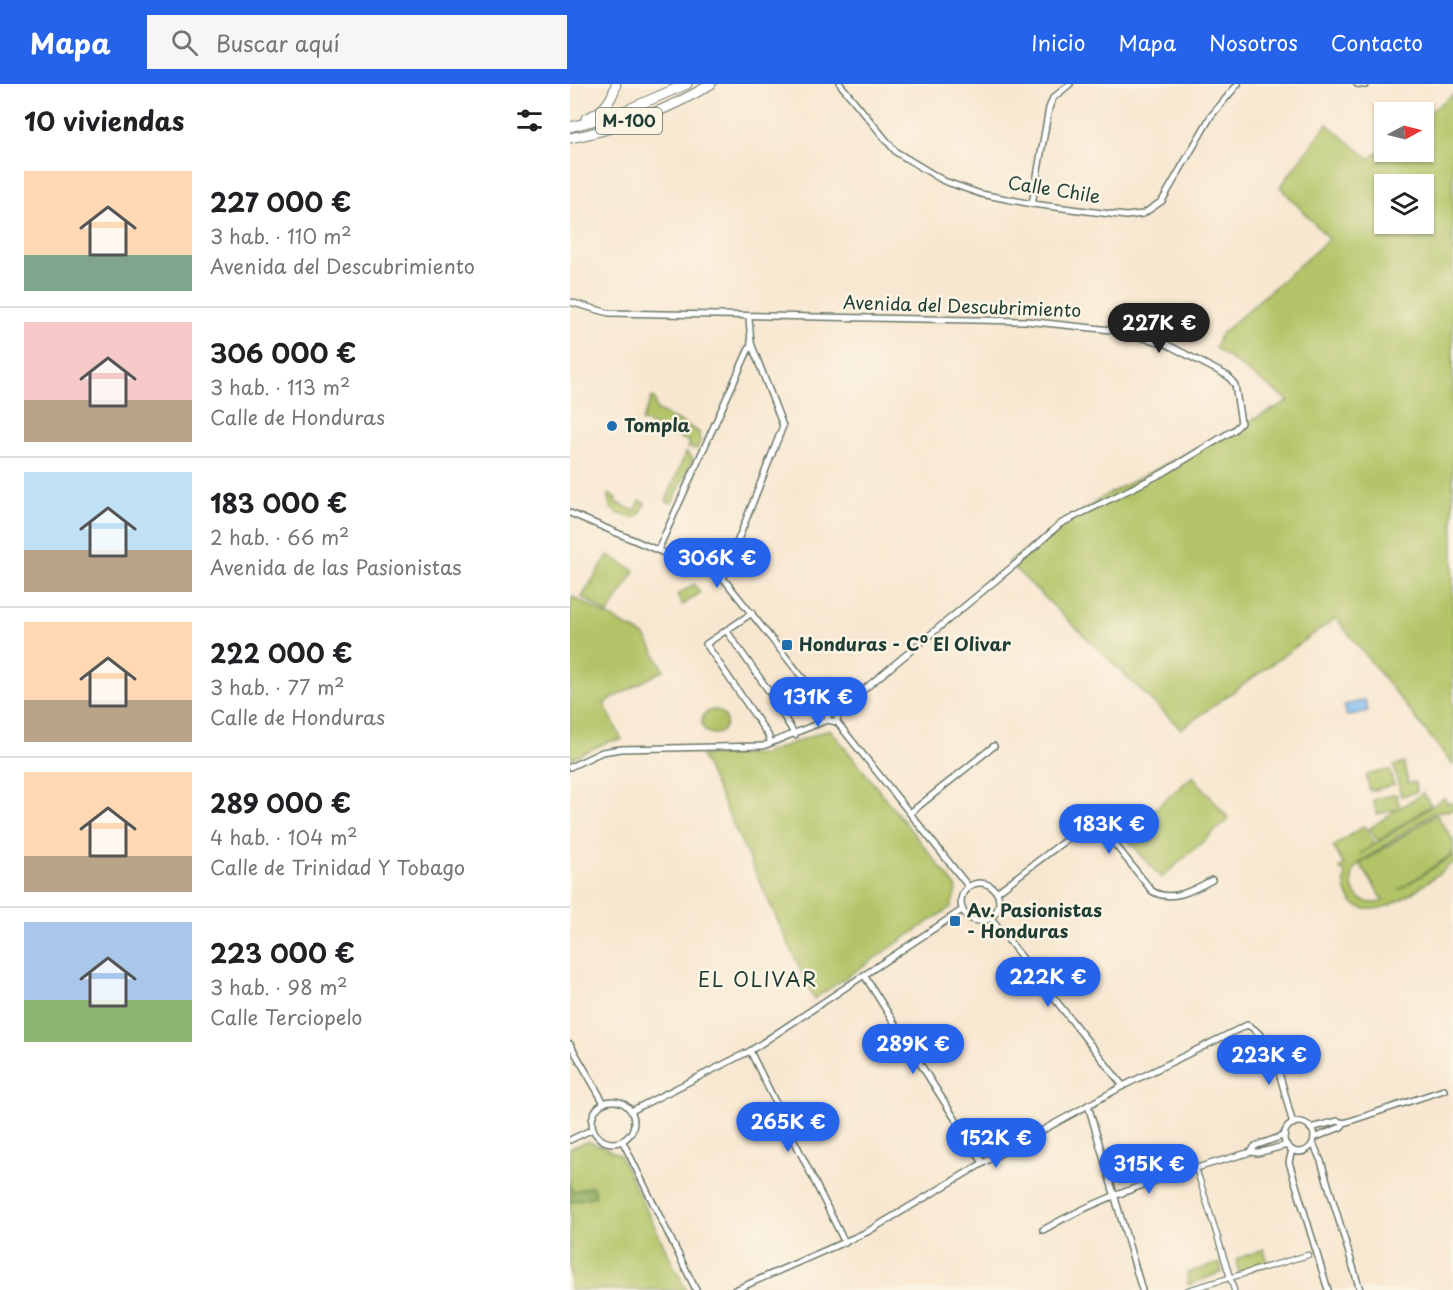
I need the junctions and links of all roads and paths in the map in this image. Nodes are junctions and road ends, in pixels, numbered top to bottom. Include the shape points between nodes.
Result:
1 (616, 84) edge
2 (687, 84) edge
3 (711, 84) edge
4 (840, 84) edge
5 (1070, 84) edge
6 (1238, 84) edge
7 (1357, 84) edge
8 (1365, 85) edge
9 (570, 122) edge
10 (570, 127) edge
11 (570, 138) edge
12 (1032, 204) junction
13 (570, 302) edge
14 (749, 318) junction
15 (751, 343) junction
16 (570, 513) edge
17 (658, 550) junction
18 (723, 578) junction
19 (752, 613) junction
20 (726, 630) junction
21 (828, 711) junction
22 (838, 711) junction
23 (827, 720) junction
24 (837, 722) junction
25 (795, 735) junction
26 (771, 743) junction
27 (994, 746) dead end
28 (570, 767) edge
29 (910, 813) junction
30 (1212, 880) dead end
31 (968, 886) junction
32 (997, 892) junction
33 (962, 910) junction
34 (991, 918) junction
35 (864, 975) junction
36 (570, 1044) edge
37 (750, 1052) junction
38 (1123, 1086) junction
39 (1444, 1090) dead end
40 (604, 1103) junction
41 (1088, 1105) junction
42 (631, 1111) junction
43 (1344, 1123) junction
44 (1293, 1124) junction
45 (1310, 1128) junction
46 (593, 1130) junction
47 (1285, 1135) junction
48 (570, 1140) edge
49 (1313, 1141) junction
50 (623, 1142) junction
51 (1287, 1145) junction
52 (1292, 1150) junction
53 (1251, 1152) junction
54 (982, 1163) junction
55 (1196, 1168) junction
56 (1112, 1195) junction
57 (1043, 1230) dead end
58 (845, 1243) junction
59 (1308, 1255) dead end
60 (1231, 1278) junction
61 (696, 1290) edge
62 (735, 1290) edge
63 (1142, 1290) edge
64 (1188, 1290) edge
65 (1234, 1290) edge
66 (1328, 1290) edge
67 (1360, 1290) edge

1 - 9 highway via 609,102 595,115
2 - 10 highway, M-100 via 615,115
3 - 11 highway, M-100 via 660,110
4 - 12 street, Calle Chile via 896,152 944,181 981,194
5 - 12 street via 1053,98 1049,108
6 - 12 street, Calle Chile via 1211,116 1168,194 1149,211 1126,216
7 - 8 street
13 - 14 street, Avenida del Descubrimiento via 609,313
14 - 15 street
14 - 22 street, Avenida del Descubrimiento via 1026,321 1111,330 1164,343 1228,376 1239,402 1241,423 1234,430 1163,473 1060,524
15 - 17 street
15 - 18 street via 783,426
16 - 17 street
17 - 18 street
18 - 19 street
19 - 20 street
19 - 21 street
20 - 25 street
20 - 26 street via 706,644
21 - 22 street
21 - 23 street
22 - 24 street
23 - 24 street
23 - 25 street
24 - 29 street
25 - 26 street
26 - 28 street via 621,748
27 - 29 street
29 - 31 street
30 - 32 street via 1174,897 1162,897 1152,891 1106,832 1097,824 1087,824
31 - 32 street via 981,882
31 - 33 street via 961,897
32 - 34 street via 998,909
33 - 34 street via 975,921
33 - 35 street
34 - 38 street
35 - 37 street
35 - 54 street
36 - 40 street
37 - 42 street
37 - 58 street
38 - 41 street
38 - 44 street via 1247,1024 1257,1028 1268,1042
39 - 43 street
40 - 42 street via 622,1103
40 - 46 street via 595,1112
41 - 54 street
41 - 56 street
42 - 50 street via 633,1132
43 - 45 street
43 - 49 street
44 - 45 street via 1304,1123
44 - 47 street
45 - 49 street
46 - 48 street
46 - 50 street via 602,1140
47 - 51 street
47 - 53 street via 1255,1146
49 - 52 street via 1305,1151
49 - 67 street
50 - 61 street
51 - 52 street
51 - 53 street via 1258,1154
52 - 66 street via 1289,1162
53 - 55 street
54 - 58 street
55 - 56 street
55 - 60 street
56 - 57 street
56 - 63 street
58 - 62 street
59 - 60 street
60 - 64 street
60 - 65 street

